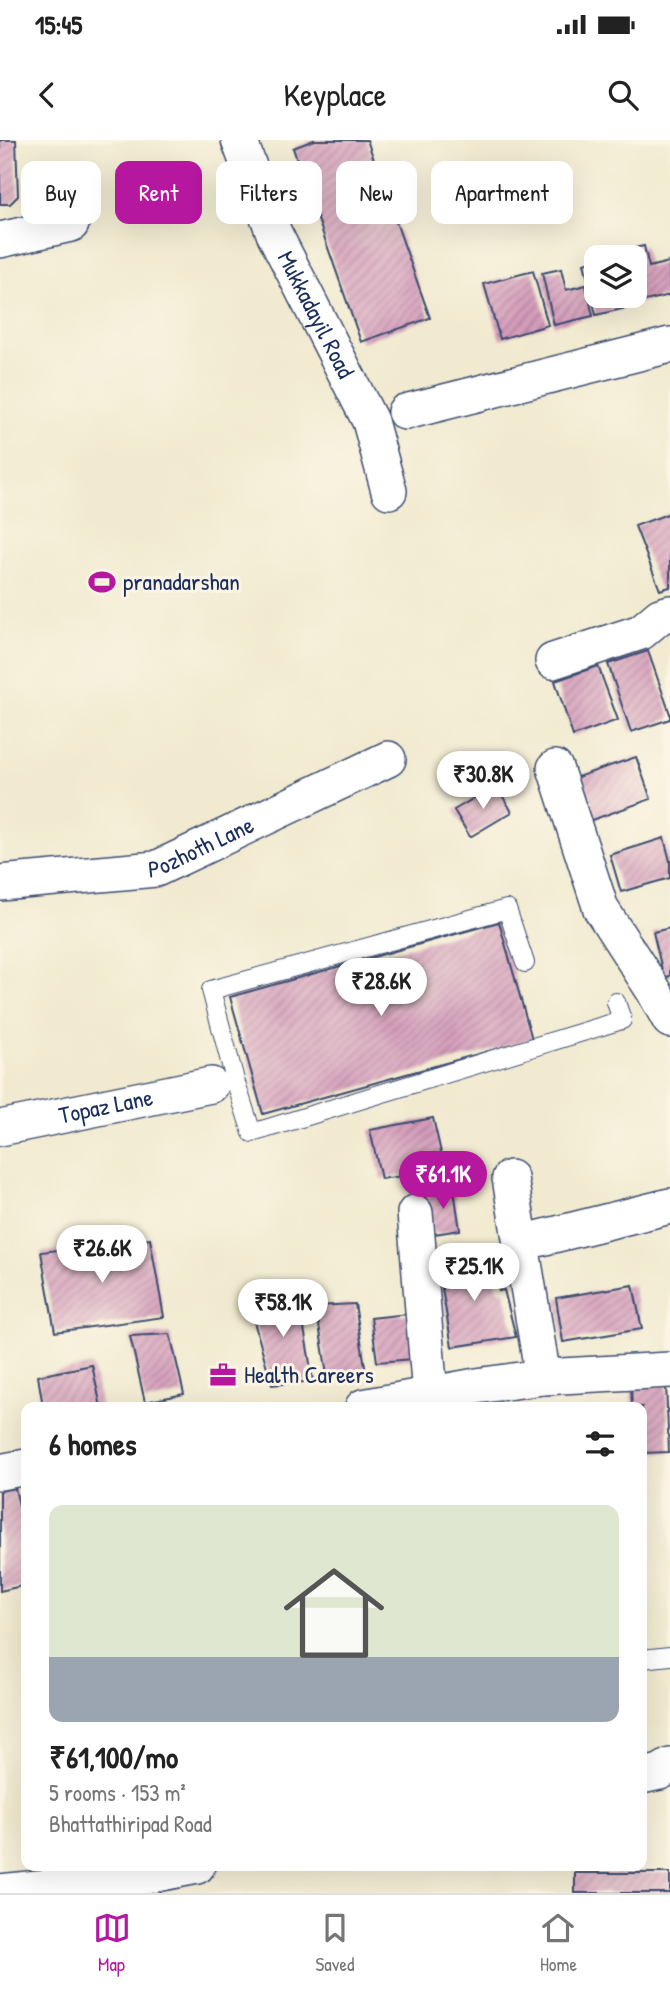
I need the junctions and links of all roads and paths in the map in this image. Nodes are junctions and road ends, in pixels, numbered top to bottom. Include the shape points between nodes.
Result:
1 (239, 140) edge
2 (71, 224) dead end
3 (0, 240) edge
4 (670, 345) edge
5 (405, 412) dead end
6 (389, 491) dead end
7 (670, 613) edge
8 (553, 661) dead end
9 (388, 759) dead end
10 (555, 768) dead end
11 (0, 883) edge
12 (525, 963) dead end
13 (616, 1002) dead end
14 (670, 1020) edge
15 (223, 1082) junction
16 (0, 1128) edge
17 (510, 1178) dead end
18 (670, 1206) edge
19 (415, 1213) dead end
20 (521, 1243) junction
21 (670, 1370) edge
22 (543, 1377) junction
23 (430, 1395) junction
24 (478, 1396) edge
25 (391, 1402) edge
26 (21, 1468) edge
27 (0, 1472) edge
28 (670, 1656) edge
29 (647, 1658) edge
30 (670, 1766) edge
31 (647, 1775) edge
32 (171, 1871) edge
33 (0, 1892) edge

1 - 6 street, Mukkadayil Road via 274,233 370,421
2 - 3 street
4 - 5 street
7 - 8 street via 660,615 641,632
9 - 11 street, Pozhoth Lane via 156,869
10 - 14 street via 601,909
12 - 15 lane via 507,909 211,990
13 - 15 lane via 622,1020 252,1133
15 - 16 street, Topaz Lane
17 - 20 street
18 - 20 street
19 - 23 street
20 - 22 street
21 - 22 street
22 - 24 street
23 - 24 street
23 - 25 street
26 - 27 street
28 - 29 lane
30 - 31 street
32 - 33 street

